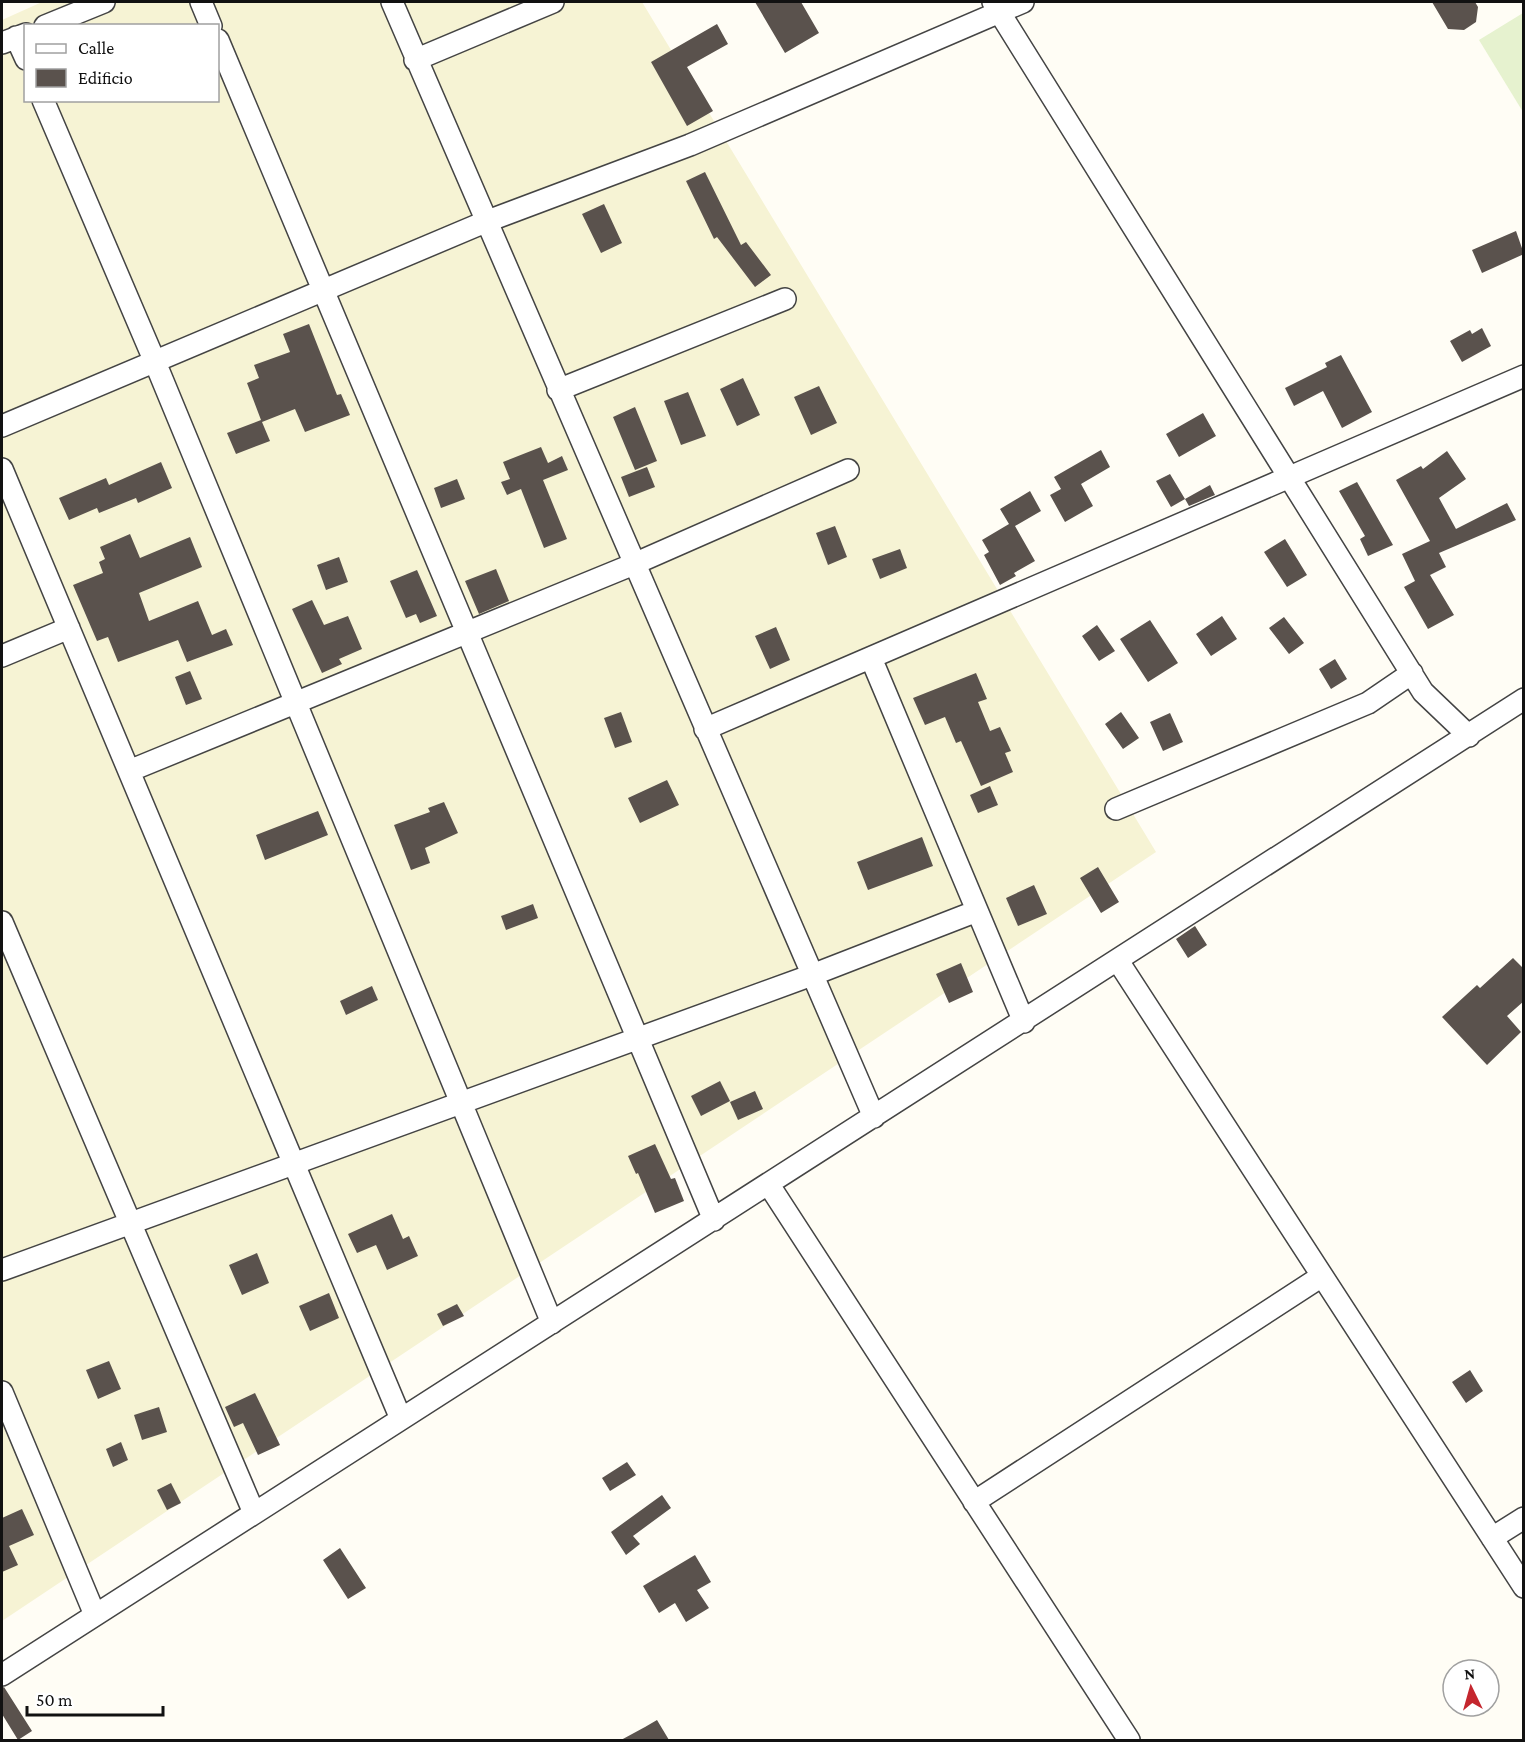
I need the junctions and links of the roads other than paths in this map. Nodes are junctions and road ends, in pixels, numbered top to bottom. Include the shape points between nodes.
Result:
1 (104, 2) edge
2 (201, 2) edge
3 (392, 2) edge
4 (553, 2) edge
5 (1023, 2) edge
6 (996, 6) edge
7 (50, 24) edge
8 (210, 24) edge
9 (14, 38) edge
10 (219, 42) edge
11 (24, 56) edge
12 (415, 60) junction
13 (44, 102) edge
14 (485, 222) junction
15 (323, 290) junction
16 (785, 299) dead end
17 (155, 362) junction
18 (1524, 376) edge
19 (558, 390) junction
20 (2, 426) edge
21 (2, 469) edge
22 (848, 470) dead end
23 (1291, 476) junction
24 (634, 564) junction
25 (69, 628) junction
26 (466, 632) junction
27 (2, 656) edge
28 (871, 657) junction
29 (1412, 673) junction
30 (1524, 699) edge
31 (295, 702) junction
32 (705, 729) junction
33 (1469, 736) junction
34 (129, 771) junction
35 (1116, 809) dead end
36 (977, 911) junction
37 (2, 922) edge
38 (1118, 961) junction
39 (812, 975) junction
40 (1024, 1022) junction
41 (638, 1038) junction
42 (461, 1103) junction
43 (874, 1117) junction
44 (294, 1164) junction
45 (769, 1185) junction
46 (714, 1220) junction
47 (130, 1223) junction
48 (2, 1270) edge
49 (1322, 1276) junction
50 (552, 1323) junction
51 (2, 1392) edge
52 (401, 1419) junction
53 (974, 1502) junction
54 (254, 1513) junction
55 (1524, 1518) edge
56 (1492, 1538) junction
57 (1524, 1587) edge
58 (95, 1615) junction
59 (2, 1675) edge
60 (1129, 1740) edge

1 - 7 street
2 - 8 street
3 - 12 street
4 - 12 street
5 - 6 street
6 - 14 street via 690,145
6 - 23 street
9 - 11 street
10 - 15 street
12 - 14 street
13 - 17 street
14 - 15 street
14 - 19 street
15 - 17 street
15 - 26 street
16 - 19 street
17 - 20 street
17 - 31 street
18 - 23 street
19 - 24 street
21 - 25 street
22 - 24 street
23 - 28 street
23 - 29 street
24 - 26 street
24 - 32 street
25 - 27 street
25 - 34 street
26 - 31 street
26 - 41 street
28 - 32 street
28 - 36 street
29 - 33 street via 1423,692
29 - 35 street via 1368,703
30 - 33 street
31 - 34 street
31 - 42 street
32 - 39 street
33 - 38 street
34 - 44 street
36 - 39 street
36 - 40 street
37 - 47 street
38 - 40 street
38 - 49 street
39 - 41 street
39 - 43 street
40 - 43 street
41 - 42 street
41 - 46 street
42 - 44 street
42 - 50 street
43 - 45 street
44 - 47 street
44 - 52 street
45 - 46 street
45 - 53 street
46 - 50 street
47 - 48 street
47 - 54 street
49 - 53 street
49 - 56 street
50 - 52 street
51 - 58 street
52 - 54 street
53 - 60 street
54 - 58 street
55 - 56 street
56 - 57 street
58 - 59 street

